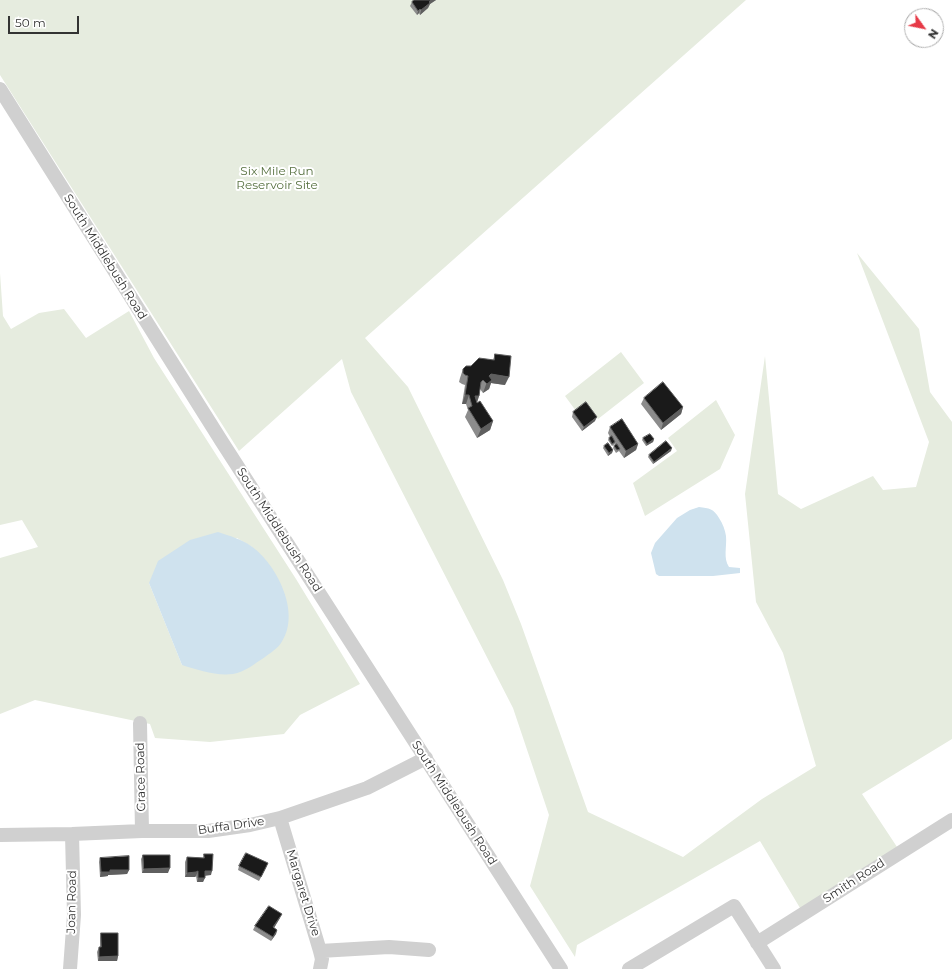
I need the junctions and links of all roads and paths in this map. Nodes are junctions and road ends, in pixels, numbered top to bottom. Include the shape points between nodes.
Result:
1 (0, 89) edge
2 (140, 723) dead end
3 (426, 758) junction
4 (280, 818) junction
5 (952, 820) edge
6 (142, 831) junction
7 (72, 834) junction
8 (0, 835) edge
9 (757, 943) junction
10 (429, 950) dead end
11 (320, 951) junction
12 (70, 969) edge
13 (320, 969) edge
14 (561, 969) edge
15 (629, 969) edge
16 (774, 969) edge

1 - 3 street, South Middlebush Road via 222,442
2 - 6 street, Grace Road
3 - 4 street, Buffa Drive via 367,788
3 - 14 street, South Middlebush Road
4 - 6 street, Buffa Drive via 208,831
4 - 11 street, Margaret Drive
5 - 9 street, Smith Road
6 - 7 street, Buffa Drive
7 - 8 street, Buffa Drive
7 - 12 street, Joan Road via 74,915
9 - 15 street via 734,906
9 - 16 street
10 - 11 street via 389,947
11 - 13 street, Margaret Drive

